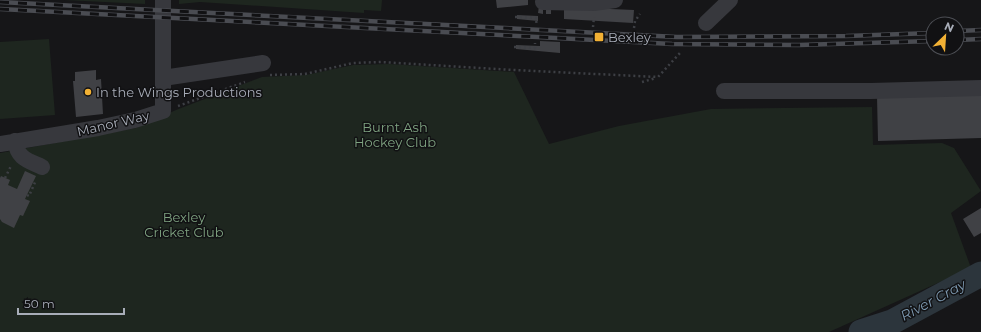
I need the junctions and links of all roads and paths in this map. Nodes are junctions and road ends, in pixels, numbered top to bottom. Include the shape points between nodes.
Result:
1 (163, 0) edge
2 (615, 0) edge
3 (730, 0) edge
4 (543, 2) dead end
5 (640, 14) dead end
6 (516, 17) dead end
7 (706, 23) dead end
8 (536, 24) dead end
9 (634, 28) dead end
10 (535, 43) dead end
11 (514, 47) dead end
12 (680, 53) dead end
13 (266, 69) joint
14 (658, 77) junction
15 (163, 78) junction
16 (248, 81) dead end
17 (642, 82) dead end
18 (981, 88) edge
19 (724, 91) dead end
20 (163, 111) junction
21 (8, 143) edge
22 (42, 167) dead end

1 - 15 street, Manor Way
2 - 4 street via 594,3
3 - 7 street
5 - 9 path
6 - 8 path via 537,18
10 - 11 path via 535,48
12 - 14 path
13 - 14 path via 308,74 353,62 381,62
13 - 15 street
14 - 17 path
15 - 20 street, Manor Way
16 - 20 path
18 - 19 street
20 - 21 street, Manor Way via 98,128
21 - 22 street via 17,150 21,158

